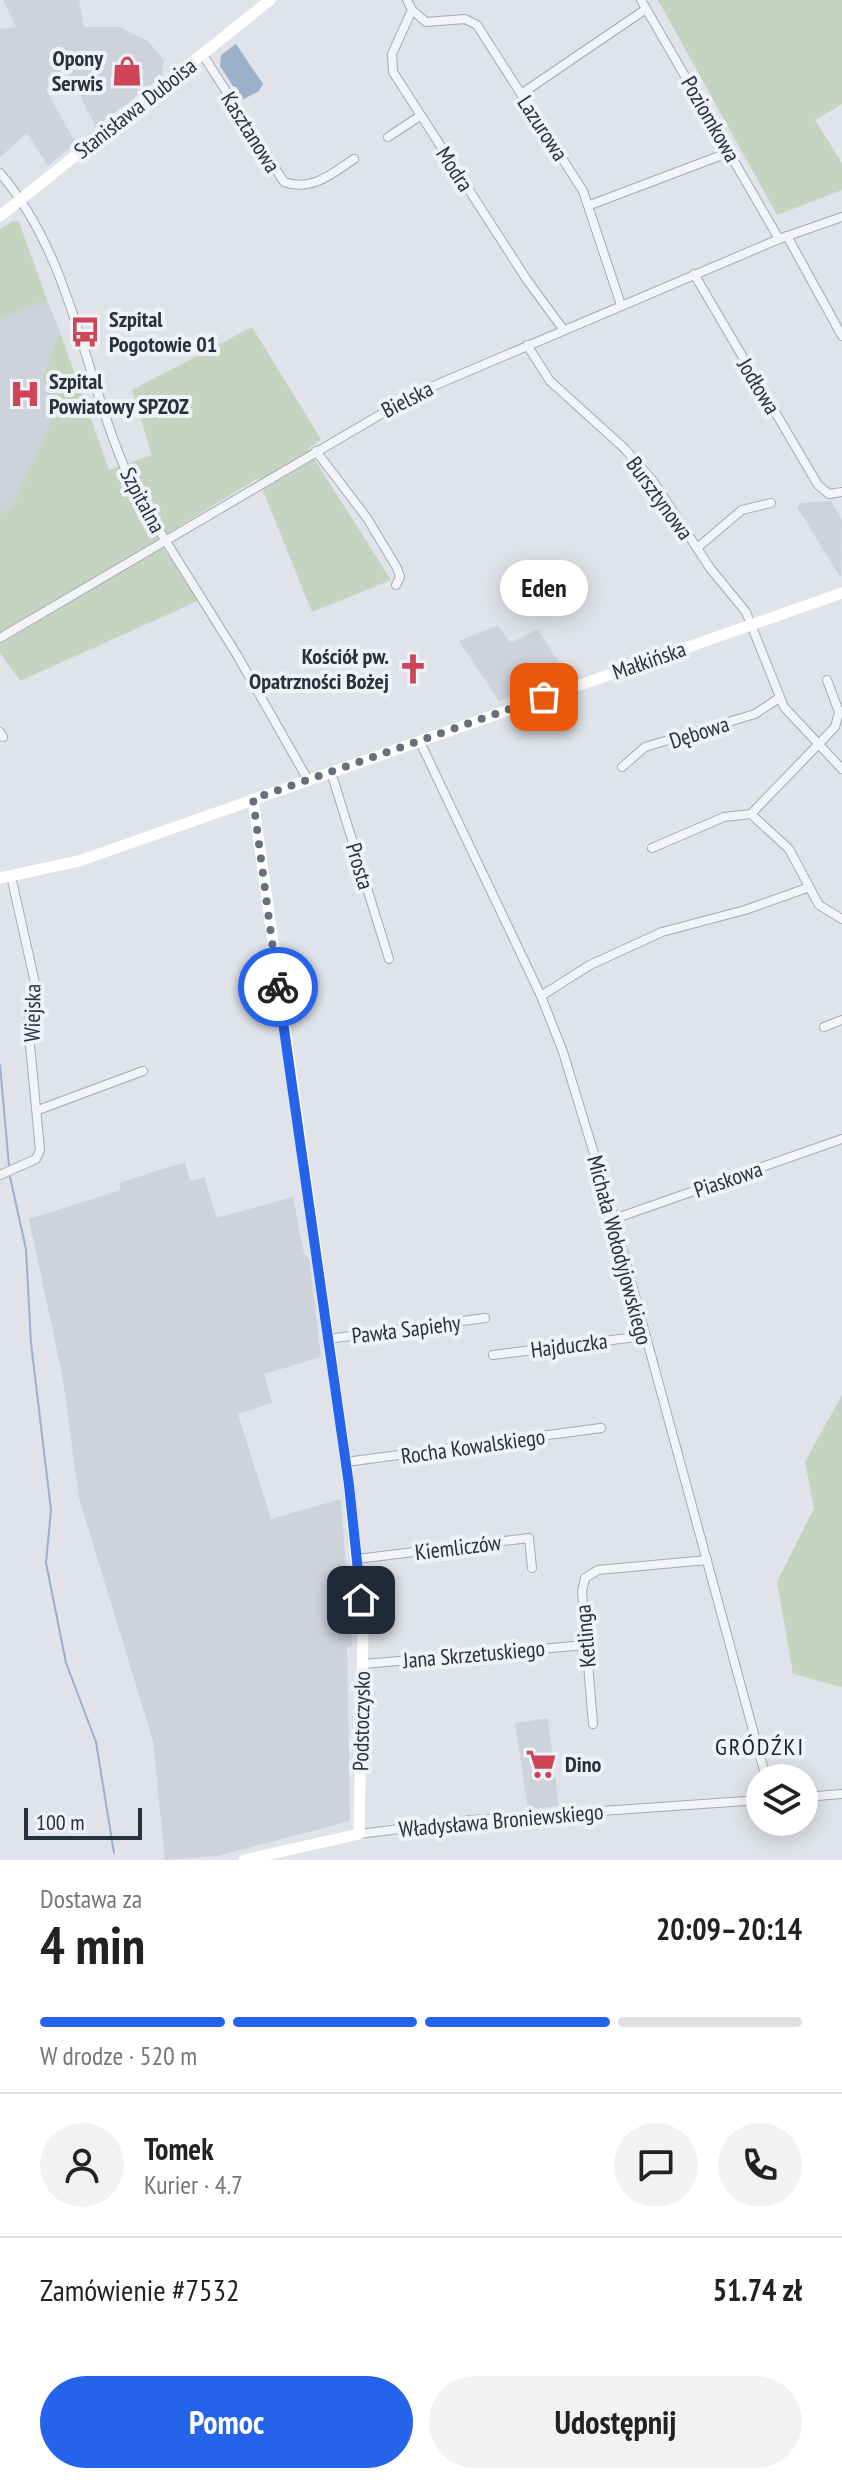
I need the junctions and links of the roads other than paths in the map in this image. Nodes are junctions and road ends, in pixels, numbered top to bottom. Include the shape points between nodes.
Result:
1 (270, 0) edge
2 (407, 0) edge
3 (641, 0) edge
4 (646, 9) junction
5 (412, 10) junction
6 (203, 55) junction
7 (521, 94) junction
8 (420, 116) junction
9 (388, 137) dead end
10 (730, 152) junction
11 (354, 159) dead end
12 (0, 173) edge
13 (22, 198) junction
14 (590, 205) junction
15 (0, 216) edge
16 (842, 217) edge
17 (783, 237) junction
18 (694, 274) junction
19 (621, 305) junction
20 (563, 329) junction
21 (842, 336) edge
22 (527, 345) junction
23 (316, 451) junction
24 (842, 492) edge
25 (771, 503) dead end
26 (163, 539) junction
27 (697, 548) junction
28 (396, 585) dead end
29 (842, 593) edge
30 (751, 625) junction
31 (0, 638) edge
32 (827, 680) dead end
33 (779, 698) junction
34 (420, 742) junction
35 (819, 746) junction
36 (622, 767) dead end
37 (842, 769) edge
38 (331, 772) junction
39 (308, 780) junction
40 (253, 799) junction
41 (751, 814) junction
42 (652, 848) dead end
43 (5, 877) edge
44 (807, 888) junction
45 (842, 919) edge
46 (389, 959) dead end
47 (541, 996) junction
48 (842, 1020) edge
49 (824, 1027) dead end
50 (143, 1071) dead end
51 (38, 1110) junction
52 (842, 1139) edge
53 (0, 1175) edge
54 (614, 1219) junction
55 (485, 1318) dead end
56 (644, 1336) junction
57 (328, 1339) junction
58 (493, 1355) dead end
59 (601, 1428) dead end
60 (346, 1462) junction
61 (357, 1559) junction
62 (707, 1560) junction
63 (532, 1568) dead end
64 (586, 1645) junction
65 (363, 1664) junction
66 (593, 1724) dead end
67 (762, 1764) edge
68 (842, 1794) edge
69 (818, 1796) edge
70 (746, 1801) edge
71 (359, 1834) junction
72 (267, 1857) edge
73 (244, 1860) edge

1 - 6 street, Stanisława Duboisa
2 - 5 street
3 - 4 street, Poziomkowa
4 - 7 street
4 - 10 street, Poziomkowa
5 - 7 street, Lazurowa via 426,22 474,22
5 - 8 street, Modra via 390,65
6 - 11 street, Kasztanowa via 284,182 309,185
6 - 13 street, Stanisława Duboisa
7 - 14 street, Lazurowa
8 - 9 street
8 - 20 street, Modra
10 - 14 street
10 - 17 street, Poziomkowa
12 - 13 street, Szpitalna
13 - 15 street, Stanisława Duboisa
13 - 26 street, Szpitalna via 81,334 124,467
14 - 19 street, Lazurowa
16 - 17 street, Bielska
17 - 18 street, Bielska
17 - 21 street, Poziomkowa
18 - 19 street, Bielska
18 - 24 street, Jodłowa via 818,485 829,494
19 - 20 street, Bielska
20 - 22 street, Bielska
22 - 23 street, Bielska via 417,393
22 - 27 street, Bursztynowa via 550,381 638,463
23 - 26 street, Bielska
23 - 28 street via 397,568
25 - 27 street via 742,510
26 - 31 street, Bielska
26 - 39 street, Szpitalna
27 - 30 street, Bursztynowa
29 - 30 street, Małkińska
30 - 33 street, Bursztynowa
30 - 34 street, Małkińska
32 - 35 street via 838,719
33 - 35 street, Bursztynowa
33 - 36 street, Dębowa via 755,714 645,747
34 - 38 street, Małkińska
34 - 47 street, Michała Wołodyjowskiego
35 - 37 street, Bursztynowa
35 - 41 street
38 - 39 street, Małkińska
38 - 46 street, Prosta
39 - 40 street, Małkińska
40 - 43 street, Małkińska via 79,861
40 - 57 street, Podstoczysko
41 - 42 street via 724,817
41 - 44 street via 789,849
43 - 51 street, Wiejska via 35,983 28,1024
44 - 45 street via 819,905
44 - 47 street via 649,938 590,965
47 - 54 street, Michała Wołodyjowskiego
48 - 49 street
50 - 51 street
51 - 53 street, Wiejska via 36,1159
52 - 54 street, Piaskowa
54 - 56 street, Michała Wołodyjowskiego
55 - 57 street, Pawła Sapiehy
56 - 58 street, Hajduczka
56 - 62 street, Michała Wołodyjowskiego
57 - 60 street, Podstoczysko
59 - 60 street, Rocha Kowalskiego
60 - 61 street, Podstoczysko
61 - 63 street, Kiemliczów via 529,1538
61 - 65 street, Podstoczysko
62 - 64 street, Ketlinga via 591,1573 582,1584
62 - 67 street, Michała Wołodyjowskiego
64 - 65 street, Jana Skrzetuskiego
64 - 66 street, Ketlinga
65 - 71 street, Podstoczysko
68 - 69 street
70 - 71 street, Władysława Broniewskiego via 472,1820
71 - 72 street, Władysława Broniewskiego
72 - 73 street, Władysława Broniewskiego

